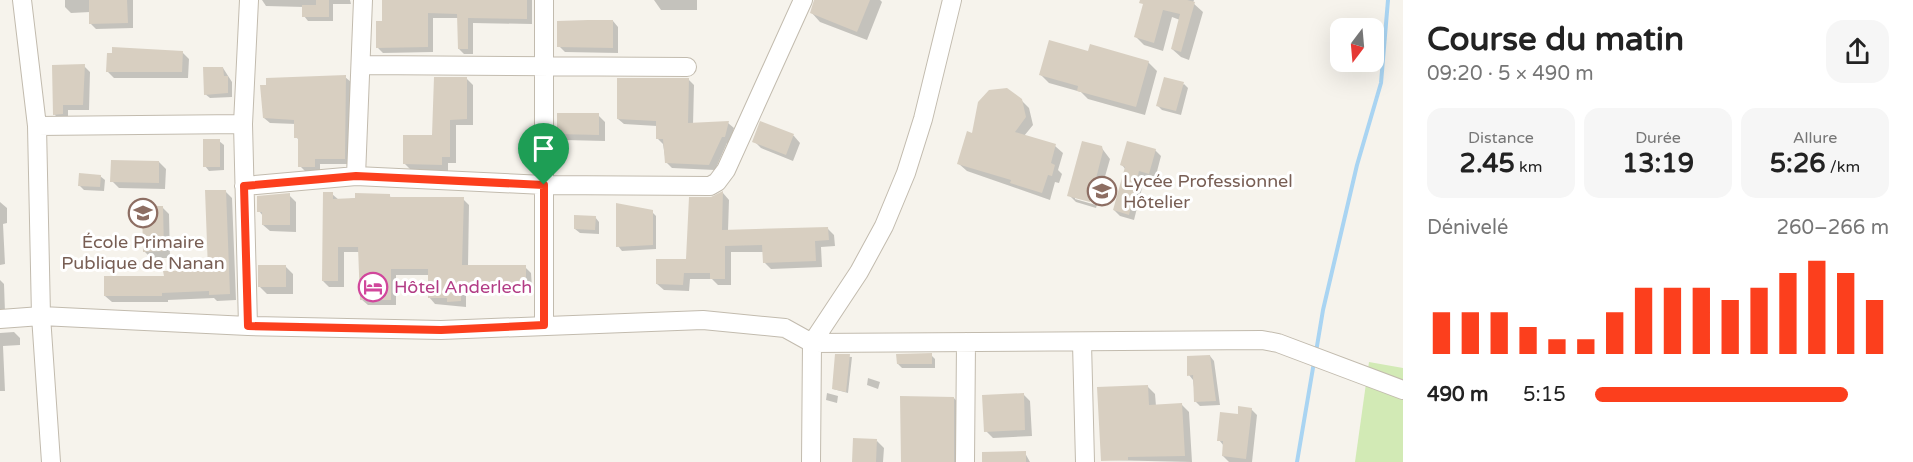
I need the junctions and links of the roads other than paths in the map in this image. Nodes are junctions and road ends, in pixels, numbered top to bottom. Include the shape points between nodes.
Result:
1 (22, 0) edge
2 (249, 0) edge
3 (363, 0) edge
4 (544, 0) edge
5 (803, 0) edge
6 (952, 0) edge
7 (362, 65) junction
8 (544, 67) junction
9 (687, 67) dead end
10 (243, 124) junction
11 (37, 126) junction
12 (356, 176) junction
13 (544, 185) junction
14 (244, 186) junction
15 (40, 316) junction
16 (0, 319) edge
17 (544, 325) junction
18 (248, 326) junction
19 (966, 342) junction
20 (812, 343) junction
21 (1082, 343) junction
22 (1403, 390) edge
23 (51, 462) edge
24 (811, 462) edge
25 (965, 462) edge
26 (1085, 462) edge

1 - 11 street
2 - 10 street
3 - 7 street
4 - 8 street
5 - 13 street via 726,170 717,182 710,186
6 - 20 street via 923,119 884,226
7 - 8 street
7 - 12 street
8 - 9 street
8 - 13 street
10 - 11 street
10 - 14 street
11 - 15 street
12 - 13 street
12 - 14 street
13 - 17 street
14 - 18 street
15 - 16 street
15 - 18 street
15 - 23 street
17 - 18 street via 441,330
17 - 20 street via 703,320 785,328
19 - 20 street
19 - 21 street
19 - 25 street
20 - 24 street
21 - 22 street via 1262,340
21 - 26 street

